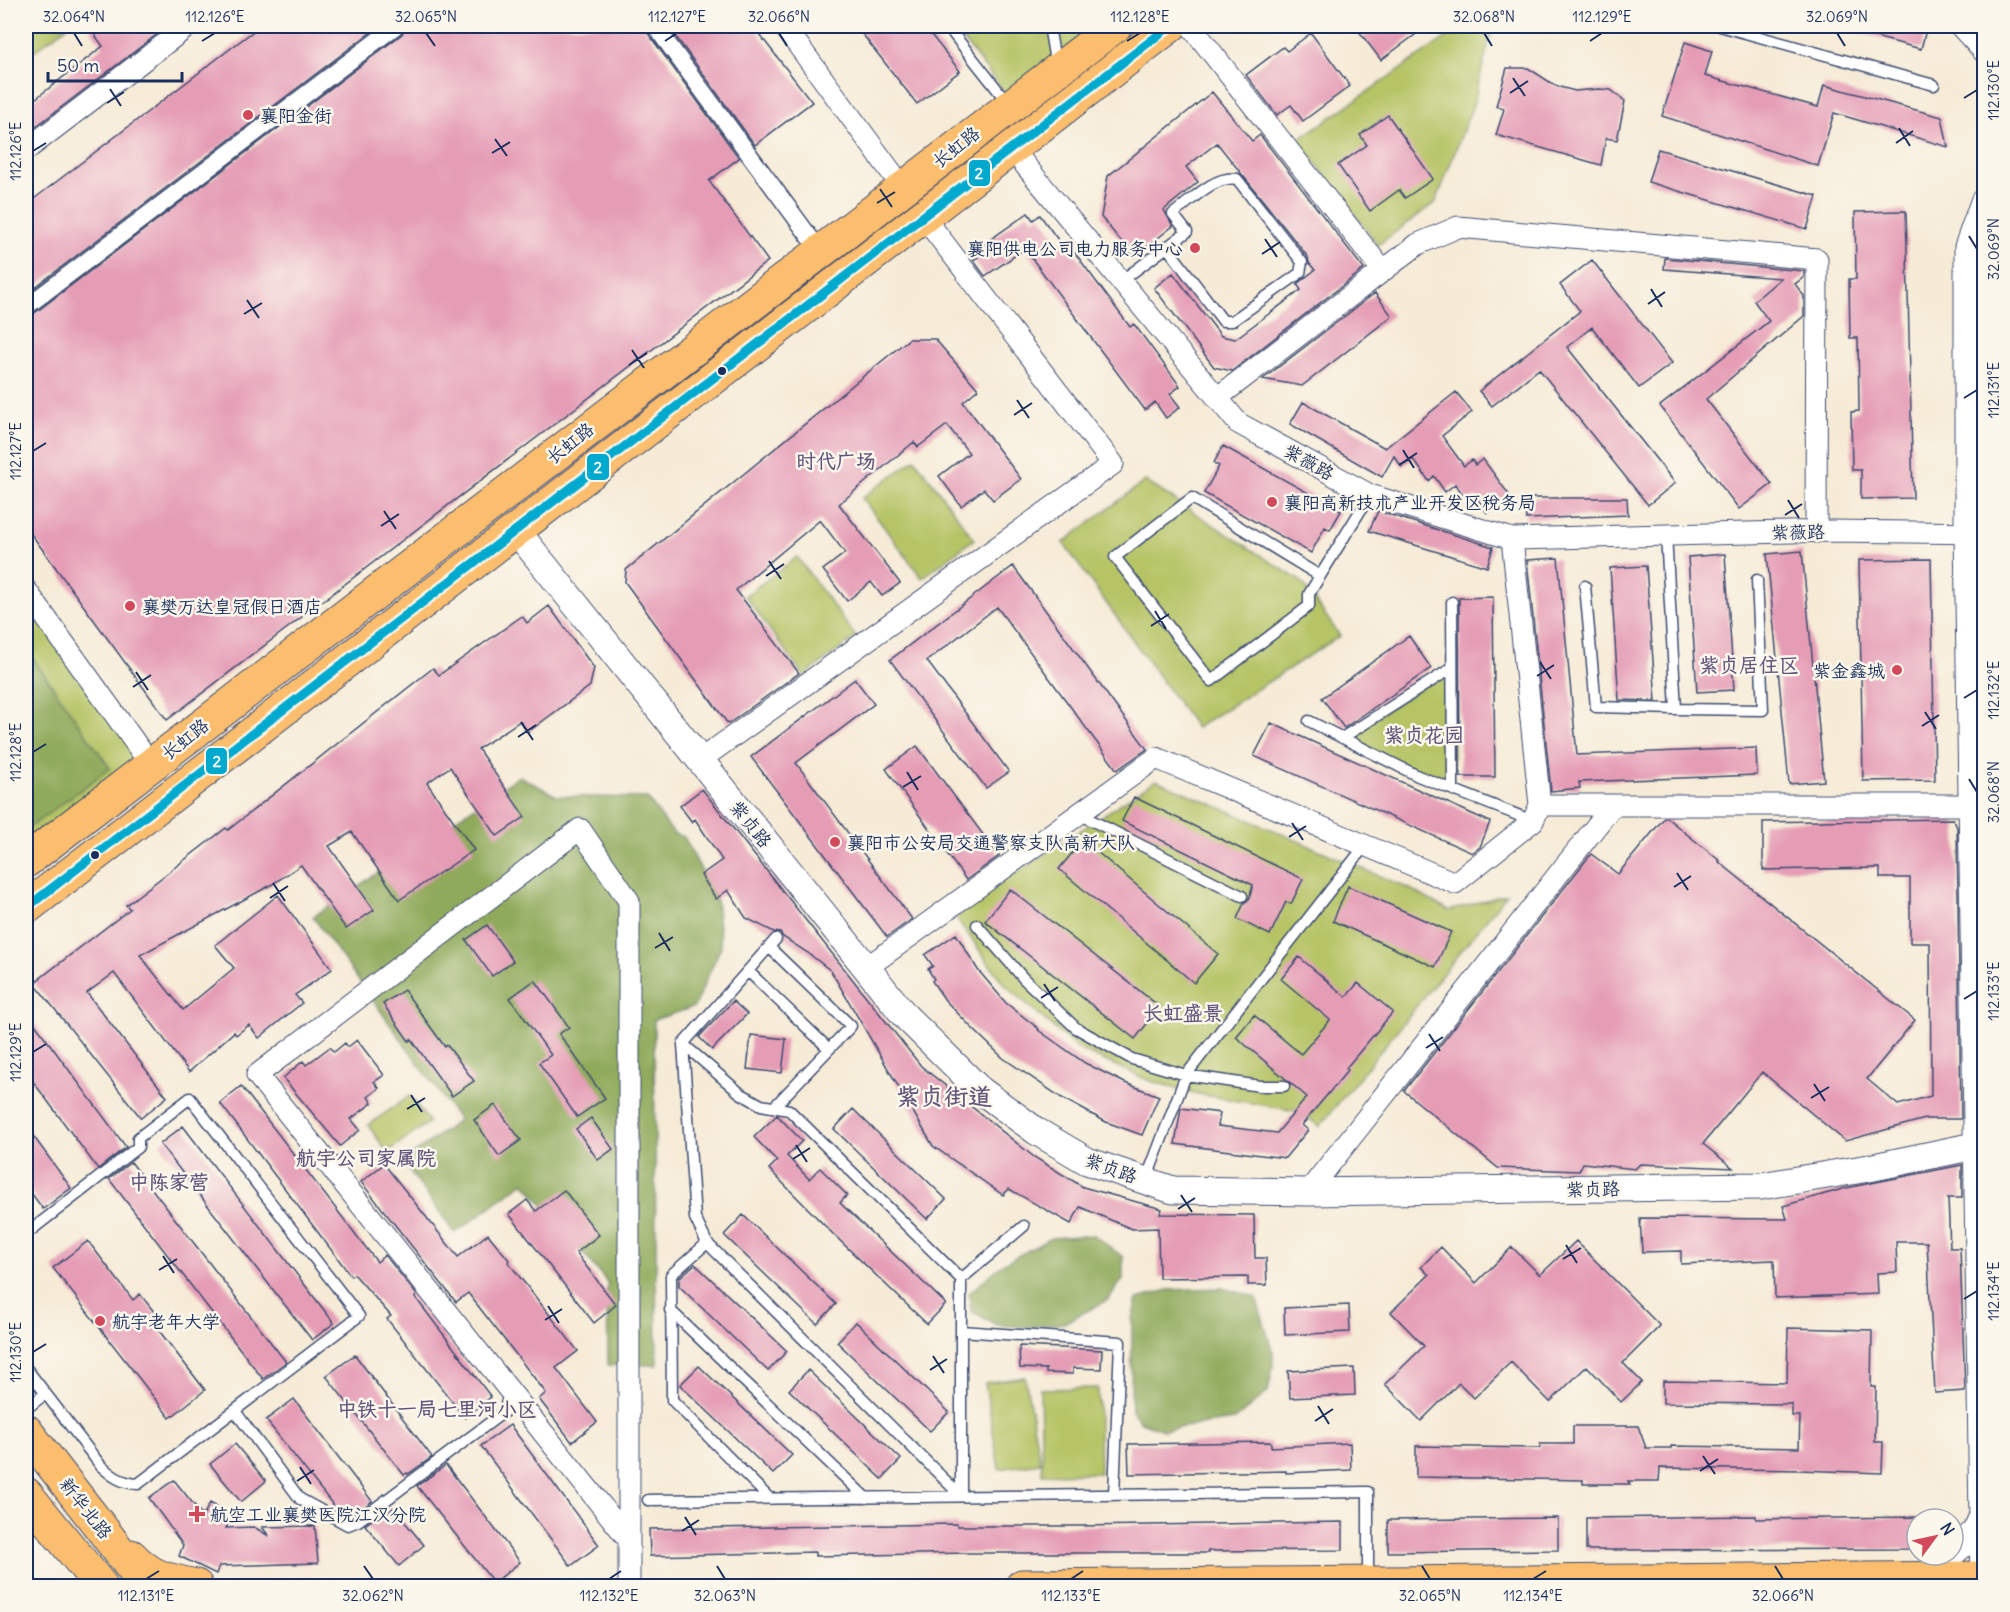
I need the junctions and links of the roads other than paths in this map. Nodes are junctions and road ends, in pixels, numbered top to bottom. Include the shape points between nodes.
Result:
1 (188, 26) edge
2 (396, 26) edge
3 (655, 26) edge
4 (784, 26) edge
5 (947, 26) edge
6 (1049, 26) edge
7 (1115, 26) edge
8 (1170, 26) edge
9 (1191, 26) edge
10 (1720, 26) edge
11 (1959, 26) edge
12 (1984, 52) edge
13 (1056, 70) junction
14 (1934, 85) dead end
15 (1010, 106) junction
16 (1011, 148) junction
17 (26, 150) edge
18 (903, 188) junction
19 (1984, 202) edge
20 (923, 216) junction
21 (1167, 247) junction
22 (820, 251) junction
23 (1383, 271) junction
24 (1121, 281) junction
25 (26, 307) edge
26 (1217, 398) junction
27 (1370, 495) junction
28 (515, 529) junction
29 (1816, 532) junction
30 (1976, 533) edge
31 (1666, 535) junction
32 (1512, 539) junction
33 (1320, 576) junction
34 (1757, 580) dead end
35 (1585, 586) dead end
36 (26, 590) edge
37 (1452, 602) dead end
38 (1452, 668) junction
39 (1677, 709) junction
40 (1309, 721) dead end
41 (1342, 738) junction
42 (700, 760) junction
43 (152, 765) junction
44 (1453, 790) junction
45 (1613, 805) junction
46 (1978, 805) edge
47 (1079, 813) junction
48 (1536, 813) junction
49 (1360, 852) dead end
50 (26, 861) edge
51 (1242, 896) dead end
52 (26, 908) edge
53 (977, 925) dead end
54 (866, 968) junction
55 (748, 971) junction
56 (683, 1044) junction
57 (829, 1049) junction
58 (1186, 1075) junction
59 (1284, 1086) dead end
60 (774, 1107) junction
61 (1980, 1145) edge
62 (1145, 1180) junction
63 (1308, 1192) junction
64 (1024, 1226) dead end
65 (26, 1234) edge
66 (707, 1243) junction
67 (961, 1278) junction
68 (433, 1301) dead end
69 (670, 1310) junction
70 (961, 1331) junction
71 (26, 1368) edge
72 (45, 1394) junction
73 (26, 1409) edge
74 (235, 1411) junction
75 (26, 1431) edge
76 (26, 1494) edge
77 (1114, 1495) junction
78 (961, 1496) junction
79 (866, 1498) junction
80 (770, 1499) junction
81 (648, 1500) dead end
82 (89, 1512) junction
83 (1983, 1514) edge
84 (629, 1540) junction
85 (1965, 1542) edge
86 (1935, 1567) edge
87 (1922, 1578) junction
88 (1984, 1578) edge
89 (1368, 1583) junction
90 (1984, 1586) edge
91 (101, 1587) edge
92 (146, 1587) edge
93 (196, 1587) edge
94 (629, 1587) edge
95 (1022, 1587) edge

1 - 17 street
2 - 25 street
3 - 22 street
4 - 18 street
5 - 15 lane
6 - 13 lane
7 - 13 main road, 长虹路
8 - 16 main road, 长虹路
9 - 23 street
10 - 14 lane
11 - 12 street
13 - 15 main road, 长虹路
15 - 18 main road, 长虹路
16 - 20 main road, 长虹路
16 - 24 street, 紫薇路
18 - 22 main road, 长虹路
19 - 30 street via 1968,247
20 - 28 main road, 长虹路
20 - 42 street via 1113,464
21 - 21 lane via 1223,321 1232,321 1300,273 1302,262 1237,179 1230,178 1219,180 1173,214 1187,232
21 - 24 lane
22 - 43 main road, 长虹路
23 - 26 street
23 - 29 street via 1418,244 1458,226 1817,259
24 - 26 street, 紫薇路
26 - 27 street, 紫薇路 via 1238,423
27 - 32 street, 紫薇路
27 - 33 lane
28 - 42 street, 紫贞路
28 - 52 main road, 长虹路
29 - 30 street, 紫薇路
29 - 31 street, 紫薇路
30 - 46 street
31 - 32 street, 紫薇路
31 - 39 lane
32 - 48 street
33 - 33 lane via 1309,594 1309,606 1211,681 1115,557 1192,498
34 - 39 lane via 1763,710
35 - 39 lane via 1596,707
36 - 43 street
37 - 38 lane
38 - 41 lane
38 - 44 lane
40 - 41 lane
41 - 44 lane
42 - 54 street, 紫贞路
43 - 50 main road, 长虹路
44 - 48 lane
45 - 46 street
45 - 48 street
45 - 63 street
46 - 61 street
47 - 48 street via 1156,758 1455,883
47 - 51 lane
47 - 54 street
49 - 58 lane
53 - 58 lane via 1024,979 1076,1028 1132,1059
54 - 62 street, 紫贞路 via 905,1016 979,1089 1036,1131 1087,1161
55 - 56 lane
55 - 57 lane
55 - 57 lane via 773,943 851,1026
56 - 60 lane via 740,1092 761,1105
56 - 66 lane via 695,1218
57 - 60 lane
58 - 59 lane
58 - 62 lane
60 - 67 lane via 789,1110
61 - 63 street, 紫贞路 via 1761,1186
61 - 83 street
62 - 63 street, 紫贞路 via 1173,1190
64 - 67 lane
65 - 74 lane via 138,1147 138,1138 190,1098 359,1316
66 - 69 lane via 670,1275
66 - 78 lane
67 - 70 lane
68 - 74 lane via 502,1387 508,1397 504,1412 358,1521 348,1525 300,1499
69 - 79 lane
69 - 80 lane via 672,1400
70 - 77 lane via 1120,1342
70 - 78 lane
71 - 72 lane
72 - 73 lane
72 - 74 lane via 101,1466 126,1483 138,1484
75 - 82 main road, 新华北路
76 - 91 main road, 新华北路
77 - 78 lane
77 - 89 lane via 1368,1492
78 - 79 lane
79 - 80 lane
80 - 81 lane
82 - 92 main road, 新华北路
82 - 93 main road via 142,1568 157,1577
83 - 85 street via 1976,1532
83 - 88 street
84 - 84 street via 629,901 580,829 257,1075
84 - 94 street
86 - 87 street
87 - 88 main road
87 - 89 main road
88 - 90 street
89 - 95 main road

